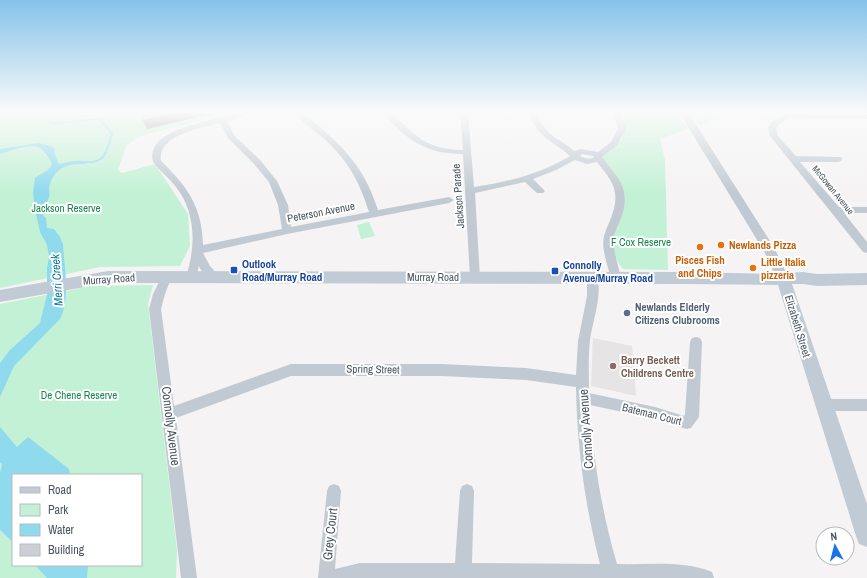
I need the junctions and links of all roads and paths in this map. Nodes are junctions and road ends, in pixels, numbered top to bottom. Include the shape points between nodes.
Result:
1 (167, 139) edge
2 (234, 139) edge
3 (330, 139) edge
4 (416, 139) edge
5 (465, 139) edge
6 (551, 139) edge
7 (616, 139) edge
8 (700, 139) edge
9 (777, 139) edge
10 (466, 152) junction
11 (586, 156) junction
12 (794, 158) junction
13 (838, 158) dead end
14 (526, 178) junction
15 (470, 191) junction
16 (540, 191) dead end
17 (449, 200) dead end
18 (836, 210) junction
19 (867, 210) edge
20 (374, 214) junction
21 (287, 231) junction
22 (867, 249) edge
23 (198, 252) junction
24 (167, 276) junction
25 (191, 276) junction
26 (214, 276) junction
27 (475, 278) junction
28 (592, 278) junction
29 (616, 279) junction
30 (783, 279) junction
31 (867, 279) edge
32 (3, 296) edge
33 (696, 342) dead end
34 (583, 382) junction
35 (583, 398) junction
36 (823, 405) junction
37 (867, 405) edge
38 (170, 414) junction
39 (334, 491) dead end
40 (466, 491) dead end
41 (867, 536) edge
42 (361, 574) edge
43 (463, 574) edge
44 (611, 575) edge
45 (189, 578) edge
46 (326, 578) edge
47 (332, 578) edge
48 (706, 578) edge

1 - 23 street via 158,148 157,162 186,195 195,220
2 - 21 street via 273,181 283,205
3 - 20 street via 347,156 364,185
4 - 10 street via 428,148
5 - 10 street, Jackson Parade
6 - 11 street
7 - 11 street via 609,146
8 - 30 street, Elizabeth Street via 771,252
9 - 12 street, McGowan Avenue
10 - 15 street, Jackson Parade
11 - 14 street
11 - 29 street via 609,173 618,184 621,196 609,237
12 - 13 street
12 - 18 street, McGowan Avenue
14 - 15 street
14 - 16 street
15 - 27 street, Jackson Parade
17 - 20 street, Peterson Avenue
18 - 19 street
18 - 22 street, McGowan Avenue
20 - 21 street, Peterson Avenue
21 - 23 street, Peterson Avenue
23 - 25 street
23 - 26 street via 206,269
24 - 25 main road, Murray Road
24 - 32 main road, Murray Road via 98,277
24 - 38 street, Connolly Avenue via 155,308
25 - 26 main road, Murray Road
26 - 27 main road, Murray Road
27 - 28 main road, Murray Road
28 - 29 main road, Murray Road
28 - 34 street, Connolly Avenue via 594,292 583,348
29 - 30 main road, Murray Road
30 - 31 main road, Murray Road
30 - 36 main road, Elizabeth Street
33 - 35 street, Bateman Court via 692,417 686,424 655,413
34 - 35 street, Connolly Avenue
34 - 38 street, Spring Street via 526,374 441,370 291,370
35 - 44 street, Connolly Avenue via 594,506
36 - 37 street
36 - 41 main road, Elizabeth Street
38 - 45 street, Connolly Avenue
39 - 46 street, Grey Court
40 - 43 street
42 - 43 street
42 - 47 street
43 - 44 street
44 - 48 street via 678,572

